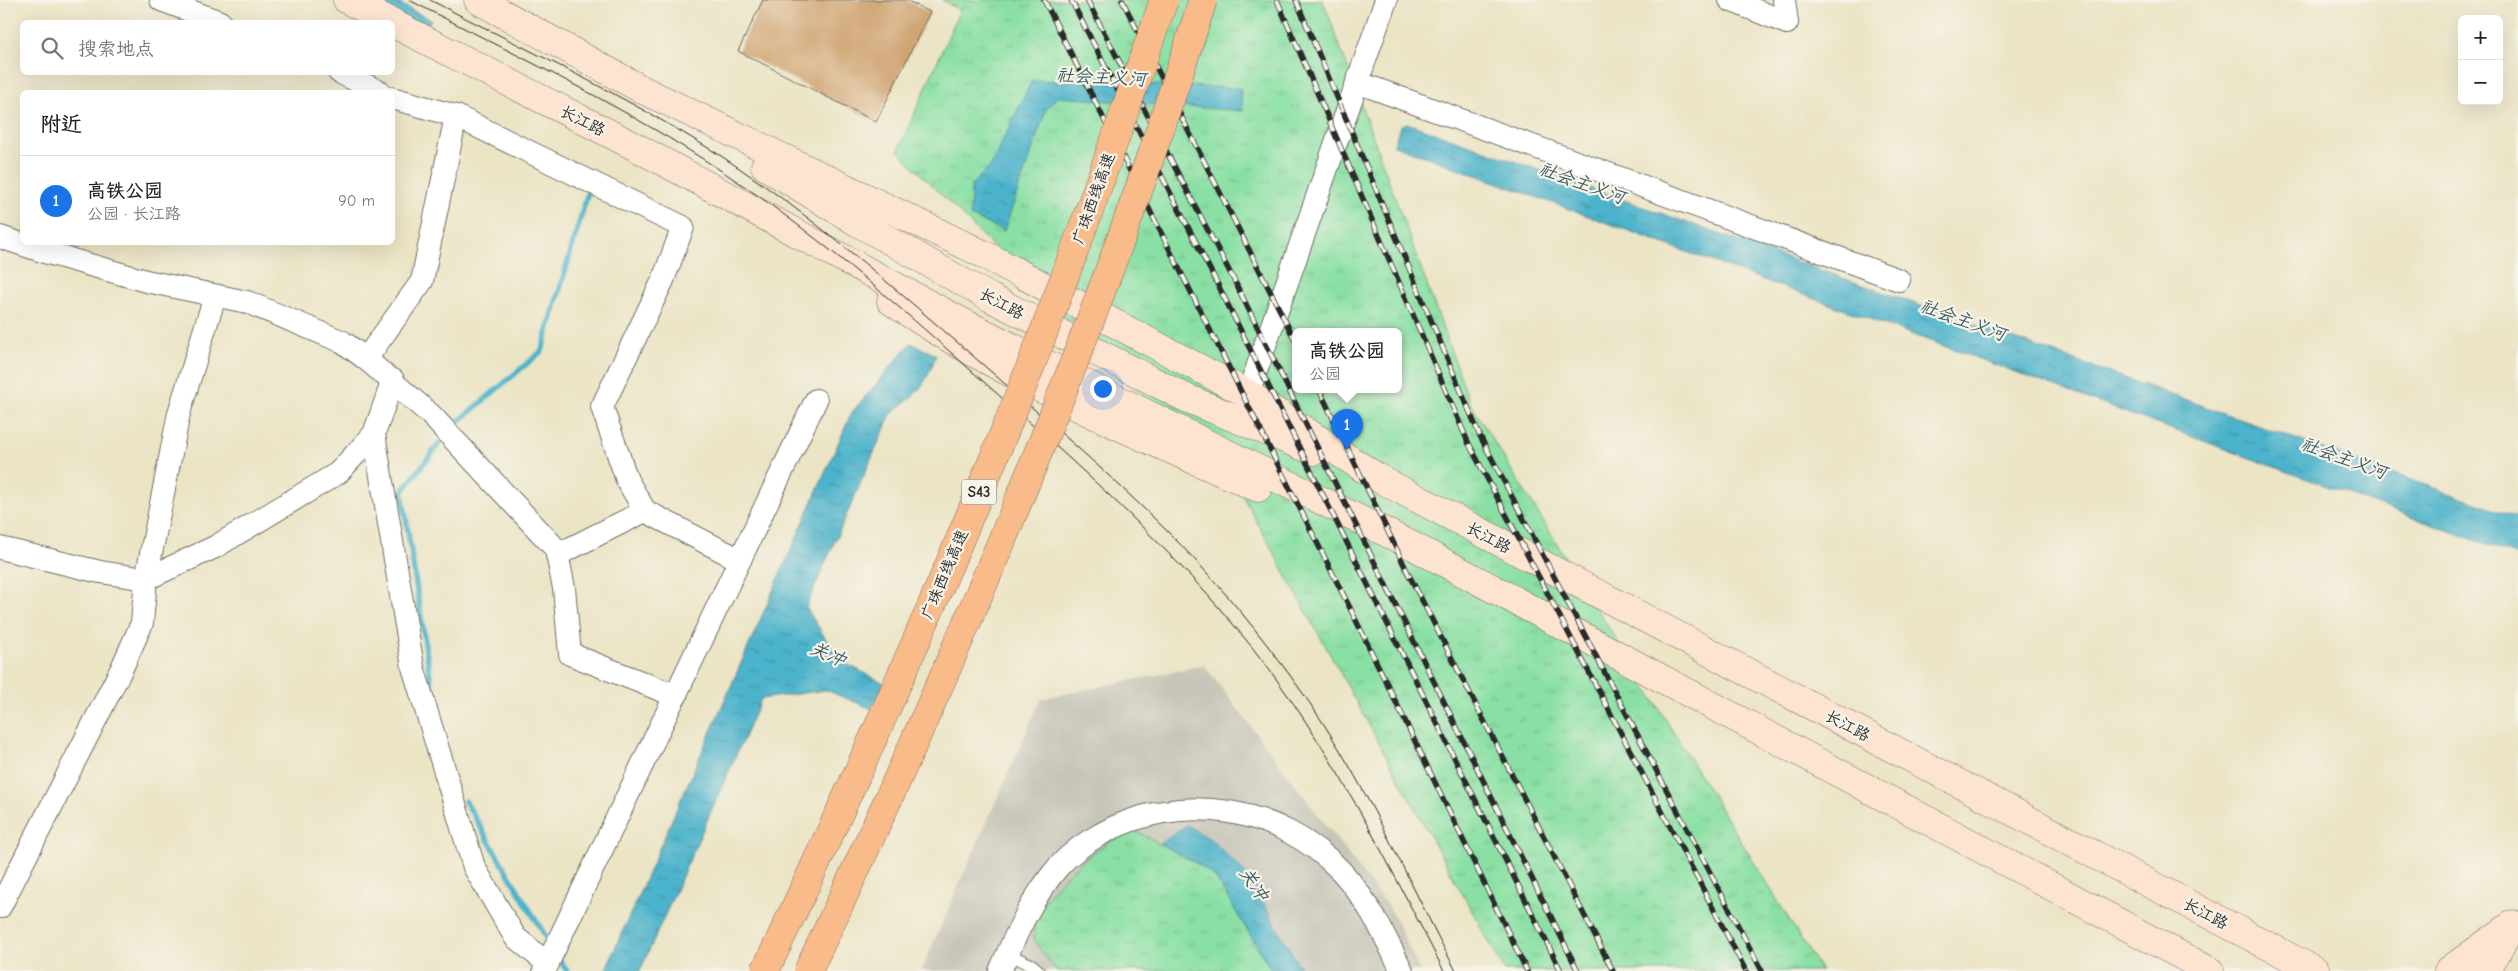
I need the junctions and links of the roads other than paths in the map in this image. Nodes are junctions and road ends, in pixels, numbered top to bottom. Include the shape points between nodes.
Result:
1 (161, 0) edge
2 (347, 0) edge
3 (478, 0) edge
4 (1164, 0) edge
5 (1203, 0) edge
6 (1386, 0) edge
7 (1730, 0) edge
8 (1784, 0) edge
9 (215, 20) edge
10 (386, 20) edge
11 (395, 25) edge
12 (345, 75) edge
13 (1357, 82) junction
14 (376, 90) edge
15 (643, 90) junction
16 (395, 99) edge
17 (456, 116) junction
18 (0, 237) edge
19 (20, 244) edge
20 (23, 245) edge
21 (1898, 280) dead end
22 (215, 296) junction
23 (366, 359) junction
24 (393, 380) junction
25 (1248, 394) junction
26 (816, 400) dead end
27 (374, 434) junction
28 (1380, 479) junction
29 (645, 511) junction
30 (0, 548) edge
31 (557, 555) junction
32 (740, 560) junction
33 (146, 579) junction
34 (676, 696) junction
35 (0, 907) edge
36 (2515, 919) edge
37 (1004, 962) edge
38 (547, 966) edge
39 (766, 971) edge
40 (808, 971) edge
41 (1039, 971) edge
42 (1402, 971) edge
43 (2210, 971) edge
44 (2316, 971) edge
45 (2448, 971) edge
46 (2486, 971) edge

1 - 9 street
2 - 10 main road, 长江路
3 - 15 main road, 长江路
4 - 39 highway, 广珠西线高速 / S43, bridge via 1070,264 997,450 886,711
5 - 40 highway, S43, bridge via 1115,254 1036,458 924,720
6 - 13 street
7 - 8 street via 1787,23
11 - 43 main road, 长江路 via 634,146 964,323 1413,546
12 - 14 street
13 - 21 street
13 - 25 street
15 - 25 main road, 长江路 via 983,254
15 - 28 main road, 长江路 via 856,222 991,298 1184,397
16 - 17 street
17 - 23 street via 422,281
17 - 29 street via 683,227 663,280 602,407 627,480
18 - 19 street
20 - 22 street via 146,281
22 - 23 street via 247,302 343,342
22 - 33 street via 179,412
23 - 24 street
24 - 27 street
24 - 31 street via 464,449 556,548
25 - 28 main road, 长江路
26 - 32 street
27 - 33 street via 338,473 215,547
27 - 38 street via 413,667 474,867 515,938
28 - 44 main road, 长江路
29 - 31 street
29 - 32 street
30 - 33 street via 100,572
31 - 34 street via 564,588 570,654
32 - 34 street
33 - 35 street via 142,623
34 - 38 street
36 - 45 main road
36 - 46 main road
37 - 41 lane via 1032,965
37 - 42 street via 1025,914 1041,888 1060,864 1086,842 1145,814 1210,809 1268,821 1295,834 1320,852 1342,872 1363,899

